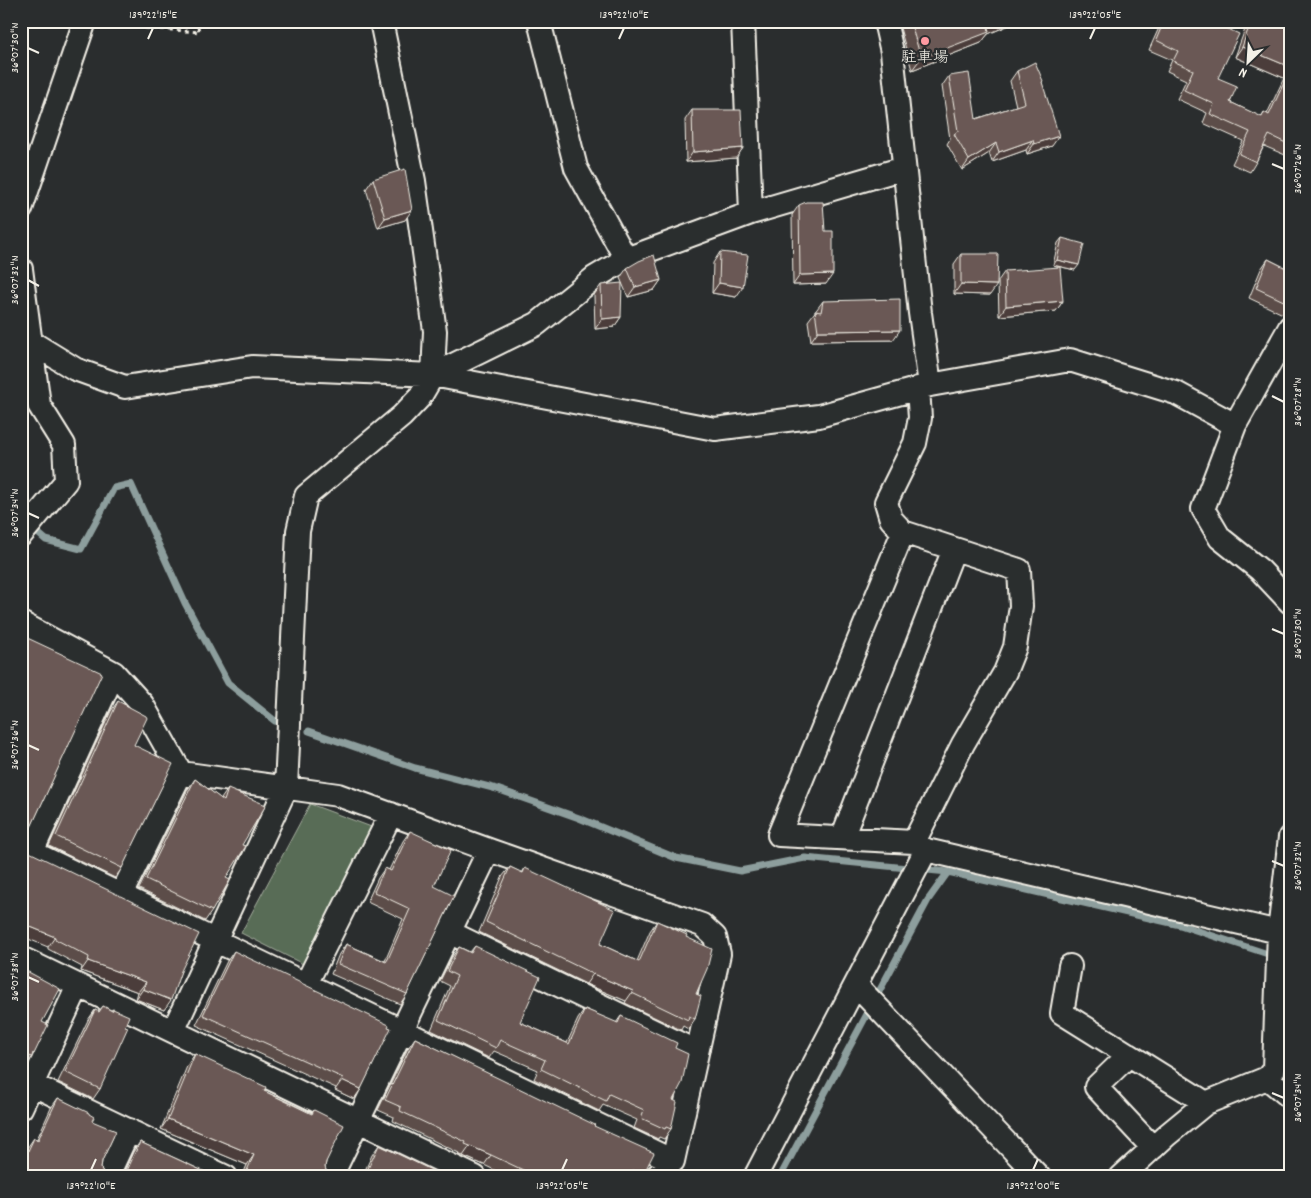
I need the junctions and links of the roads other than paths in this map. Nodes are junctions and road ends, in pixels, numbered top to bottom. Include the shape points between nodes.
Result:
1 (85, 21) edge
2 (382, 21) edge
3 (538, 21) edge
4 (743, 21) edge
5 (885, 21) edge
6 (904, 168) junction
7 (21, 209) edge
8 (751, 213) junction
9 (626, 259) junction
10 (21, 269) edge
11 (1290, 327) edge
12 (26, 339) edge
13 (433, 374) junction
14 (924, 387) junction
15 (1235, 425) junction
16 (903, 532) junction
17 (21, 536) edge
18 (954, 549) junction
19 (1290, 602) edge
20 (24, 632) edge
21 (114, 673) junction
22 (182, 773) junction
23 (286, 788) junction
24 (391, 814) junction
25 (842, 838) junction
26 (1289, 845) edge
27 (921, 849) junction
28 (27, 850) edge
29 (490, 850) junction
30 (121, 895) junction
31 (450, 932) junction
32 (1284, 935) edge
33 (215, 940) junction
34 (21, 958) edge
35 (1070, 966) dead end
36 (306, 984) junction
37 (856, 985) junction
38 (78, 986) junction
39 (402, 1030) junction
40 (173, 1031) junction
41 (697, 1052) junction
42 (1129, 1055) junction
43 (1267, 1078) junction
44 (27, 1081) edge
45 (1290, 1097) edge
46 (1206, 1103) junction
47 (21, 1108) edge
48 (358, 1120) junction
49 (129, 1130) junction
50 (1153, 1148) junction
51 (673, 1161) junction
52 (221, 1176) edge
53 (107, 1177) edge
54 (330, 1177) edge
55 (475, 1177) edge
56 (656, 1177) edge
57 (755, 1177) edge
58 (1039, 1177) edge
59 (1121, 1177) edge

1 - 7 street
2 - 13 street via 415,191 435,331
3 - 9 street via 576,168
4 - 8 street
5 - 6 street via 892,52
6 - 8 street
6 - 14 street via 920,313
8 - 9 street
9 - 13 street via 594,278 537,324
10 - 12 street
11 - 15 street
12 - 13 street via 76,369 125,387 252,367
12 - 17 street via 39,405 64,445 66,481
13 - 14 street via 715,429 819,416
13 - 23 street via 420,397 402,416 306,496 298,531
14 - 15 street via 1070,360 1176,393
14 - 16 street via 915,443 886,502 891,519
15 - 19 street via 1203,509 1220,538 1260,570
16 - 18 street
16 - 25 street via 779,835
18 - 25 street
18 - 27 street via 1019,570 1021,606 1014,647 1005,672 963,744
20 - 21 street
21 - 22 street via 142,704
21 - 28 street
22 - 23 street
22 - 30 street
23 - 24 street via 338,795
23 - 33 street
24 - 29 street
24 - 36 street
25 - 27 street
26 - 32 street
27 - 32 street
27 - 37 street via 909,883
28 - 30 street
29 - 31 street
29 - 41 street via 702,925 716,937 719,954
30 - 33 street
31 - 39 street
31 - 41 street
32 - 43 street via 1274,1069
33 - 36 street
33 - 40 street
34 - 38 street
35 - 42 street via 1062,1014
36 - 39 street
37 - 57 street
37 - 58 street
38 - 40 street
38 - 44 street
39 - 48 street
39 - 51 street
40 - 48 street
41 - 51 street
42 - 46 street
42 - 50 street via 1096,1087
43 - 45 street
43 - 46 street
44 - 47 street
44 - 49 street
46 - 50 street
48 - 54 street
48 - 55 street
49 - 52 street
49 - 53 street
50 - 59 street
51 - 56 street

